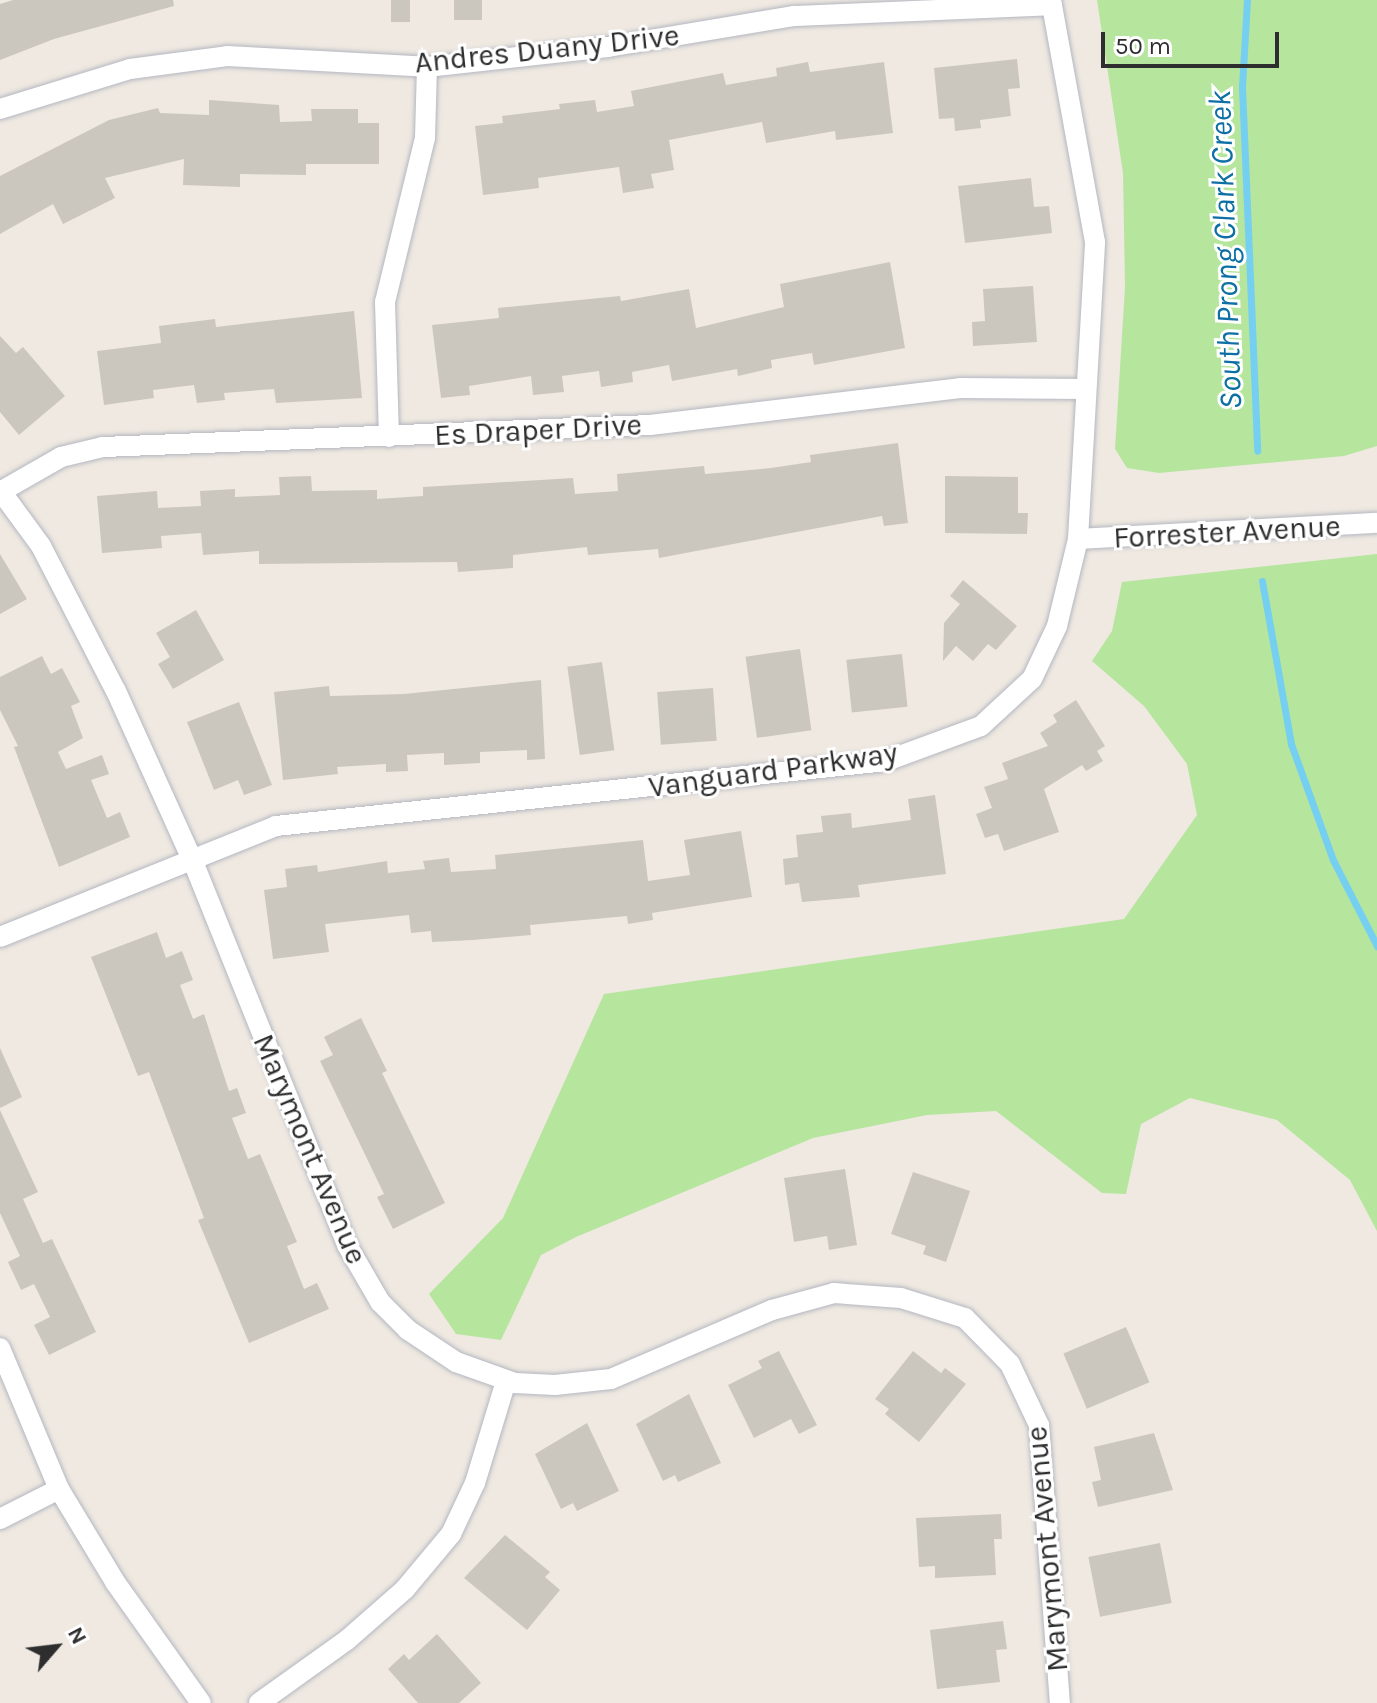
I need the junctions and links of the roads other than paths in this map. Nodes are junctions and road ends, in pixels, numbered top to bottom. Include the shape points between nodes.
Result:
1 (1052, 3) edge
2 (427, 67) junction
3 (0, 109) edge
4 (1085, 389) junction
5 (389, 437) junction
6 (1, 491) edge
7 (1377, 523) edge
8 (1078, 539) junction
9 (192, 859) junction
10 (0, 937) edge
11 (0, 1348) edge
12 (506, 1381) junction
13 (59, 1489) junction
14 (0, 1519) edge
15 (201, 1703) edge
16 (259, 1703) edge
17 (1060, 1703) edge

1 - 2 street, Andres Duany Drive via 794,16 608,47
1 - 4 street, Vanguard Parkway via 1095,242
2 - 3 street, Andres Duany Drive via 227,56 130,69
2 - 5 street via 425,138 385,302
4 - 5 street, Es Draper Drive via 960,388 650,425
4 - 8 street, Vanguard Parkway
5 - 6 street, Es Draper Drive via 103,447 61,457
6 - 9 street, Marymont Avenue via 41,546
7 - 8 street, Forrester Avenue
8 - 9 street, Vanguard Parkway via 1057,626 1032,679 981,726 886,761 276,826
9 - 10 street
9 - 12 street, Marymont Avenue via 363,1277 408,1330 456,1362
11 - 13 street
12 - 16 street via 475,1483 451,1534 405,1589 347,1640
12 - 17 street, Marymont Avenue via 555,1385 611,1379 772,1310 834,1293 901,1298 965,1318 988,1336 1022,1382 1039,1425
13 - 14 street
13 - 15 street via 115,1582

